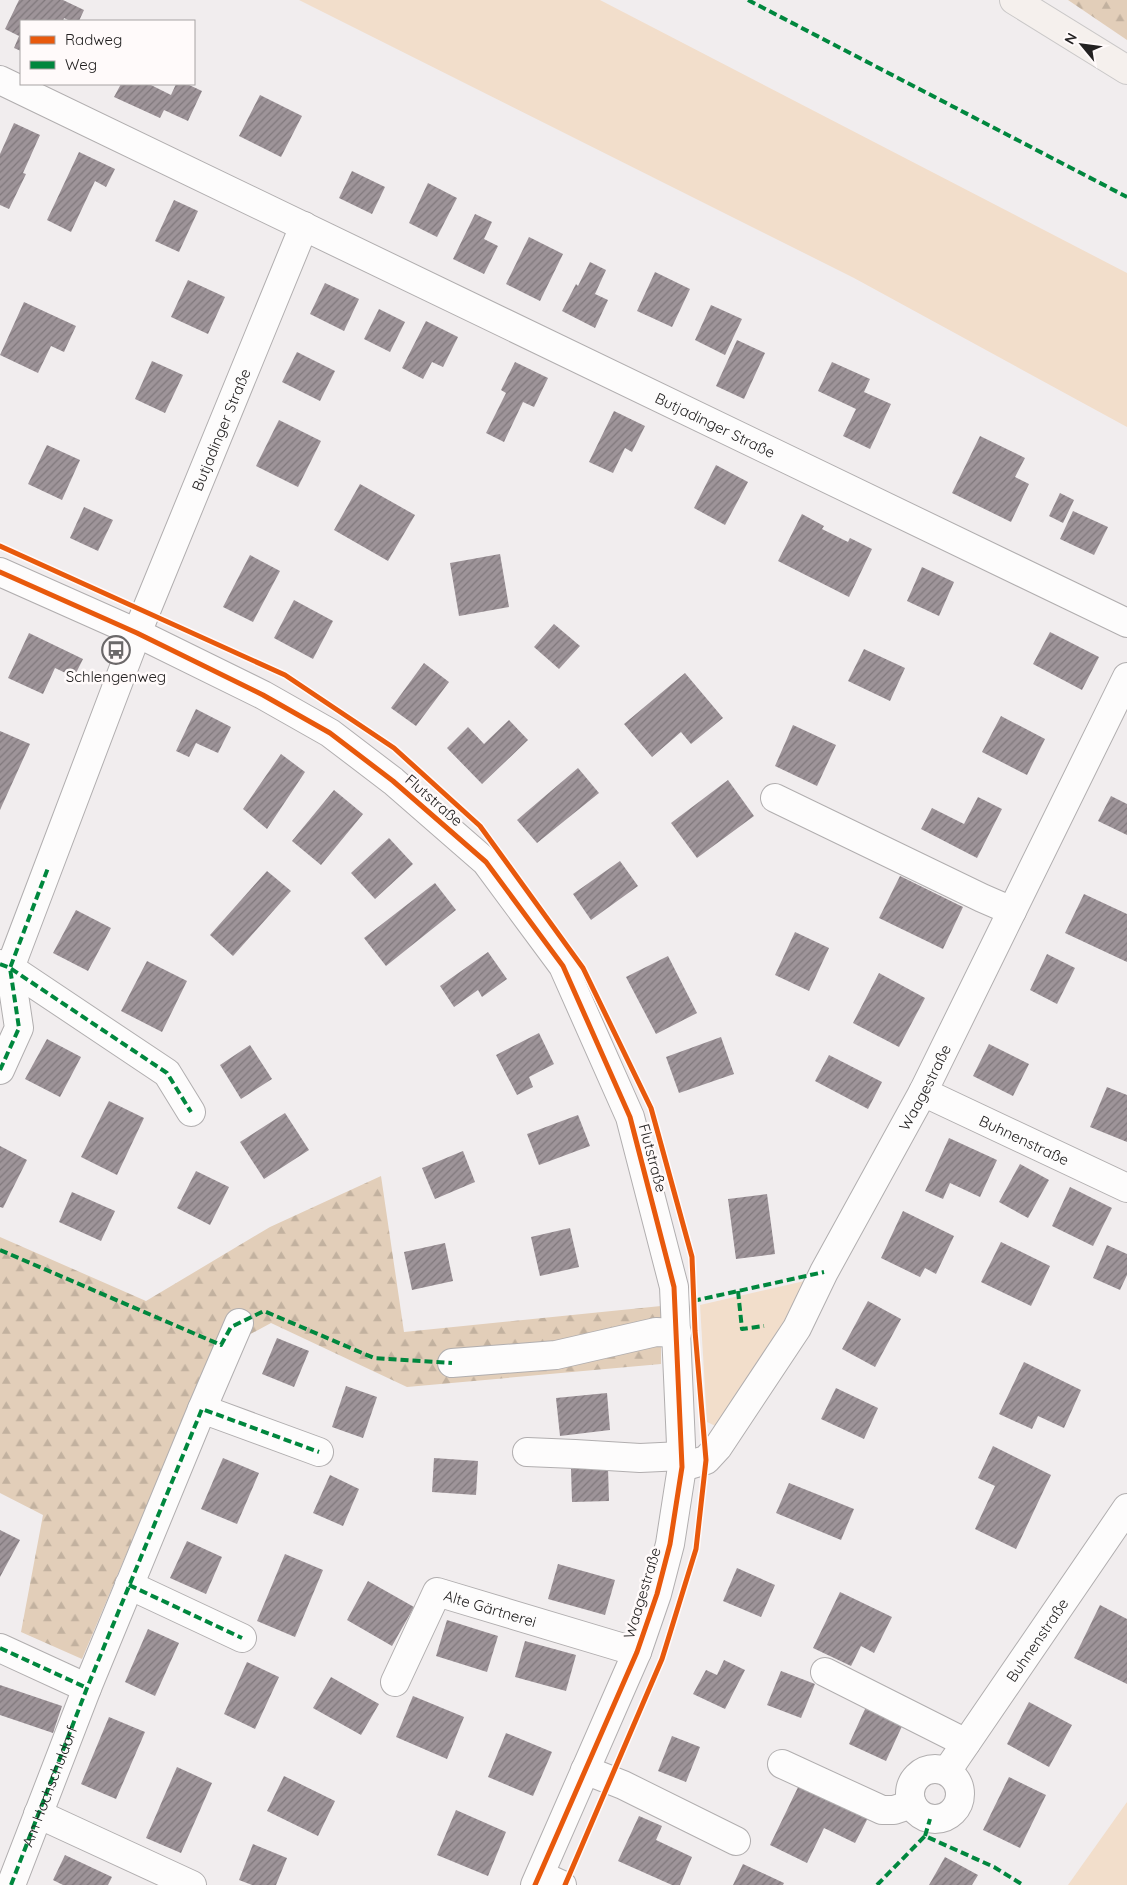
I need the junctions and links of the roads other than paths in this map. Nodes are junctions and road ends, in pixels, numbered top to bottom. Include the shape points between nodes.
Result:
1 (1014, 0) edge
2 (1127, 70) edge
3 (0, 80) edge
4 (304, 226) junction
5 (0, 572) edge
6 (1127, 623) edge
7 (137, 633) junction
8 (1127, 677) edge
9 (775, 798) dead end
10 (1012, 911) junction
11 (5, 966) edge
12 (0, 1070) edge
13 (923, 1092) junction
14 (191, 1112) dead end
15 (1127, 1188) edge
16 (674, 1287) joint
17 (239, 1323) dead end
18 (677, 1333) junction
19 (452, 1363) dead end
20 (202, 1409) junction
21 (319, 1452) dead end
22 (527, 1452) dead end
23 (682, 1462) junction
24 (1127, 1508) edge
25 (129, 1585) junction
26 (242, 1638) dead end
27 (0, 1648) edge
28 (637, 1652) junction
29 (825, 1672) dead end
30 (395, 1682) dead end
31 (87, 1688) junction
32 (966, 1743) junction
33 (782, 1764) dead end
34 (585, 1770) junction
35 (947, 1771) junction
36 (912, 1804) junction
37 (38, 1814) junction
38 (736, 1841) dead end
39 (546, 1882) edge
40 (11, 1885) edge
41 (192, 1885) edge

1 - 2 main road
3 - 4 street, Butjadinger Straße
4 - 6 street, Butjadinger Straße
4 - 7 street, Butjadinger Straße
5 - 7 street, Flutstraße
7 - 11 street
7 - 16 street, Flutstraße via 263,695 330,733 393,781 486,862 563,966 630,1117
8 - 10 street, Waagestraße
9 - 10 street
10 - 13 street, Waagestraße
11 - 12 street via 19,1028
11 - 14 street via 167,1074
13 - 15 street, Buhnenstraße
13 - 23 street, Waagestraße via 824,1272 797,1328 718,1447 706,1460
16 - 18 street, Waagestraße
17 - 20 street, Am Hochschuldorf
18 - 19 street via 656,1332 556,1355
18 - 23 street, Waagestraße
20 - 21 street
20 - 25 street, Am Hochschuldorf
22 - 23 street
23 - 28 street, Waagestraße via 670,1544
24 - 32 street, Buhnenstraße
25 - 26 street
25 - 31 street, Am Hochschuldorf
27 - 31 street
28 - 30 street, Alte Gärtnerei via 437,1592
28 - 34 street, Waagestraße
29 - 32 street
31 - 37 street, Am Hochschuldorf
32 - 35 street, Buhnenstraße
33 - 36 street via 882,1810
34 - 38 street
34 - 39 street, Waagestraße
35 - 36 street via 936,1768 920,1773 910,1789
35 - 36 street via 960,1787 959,1804 952,1813 930,1819 919,1814
37 - 40 street, Am Hochschuldorf
37 - 41 street

